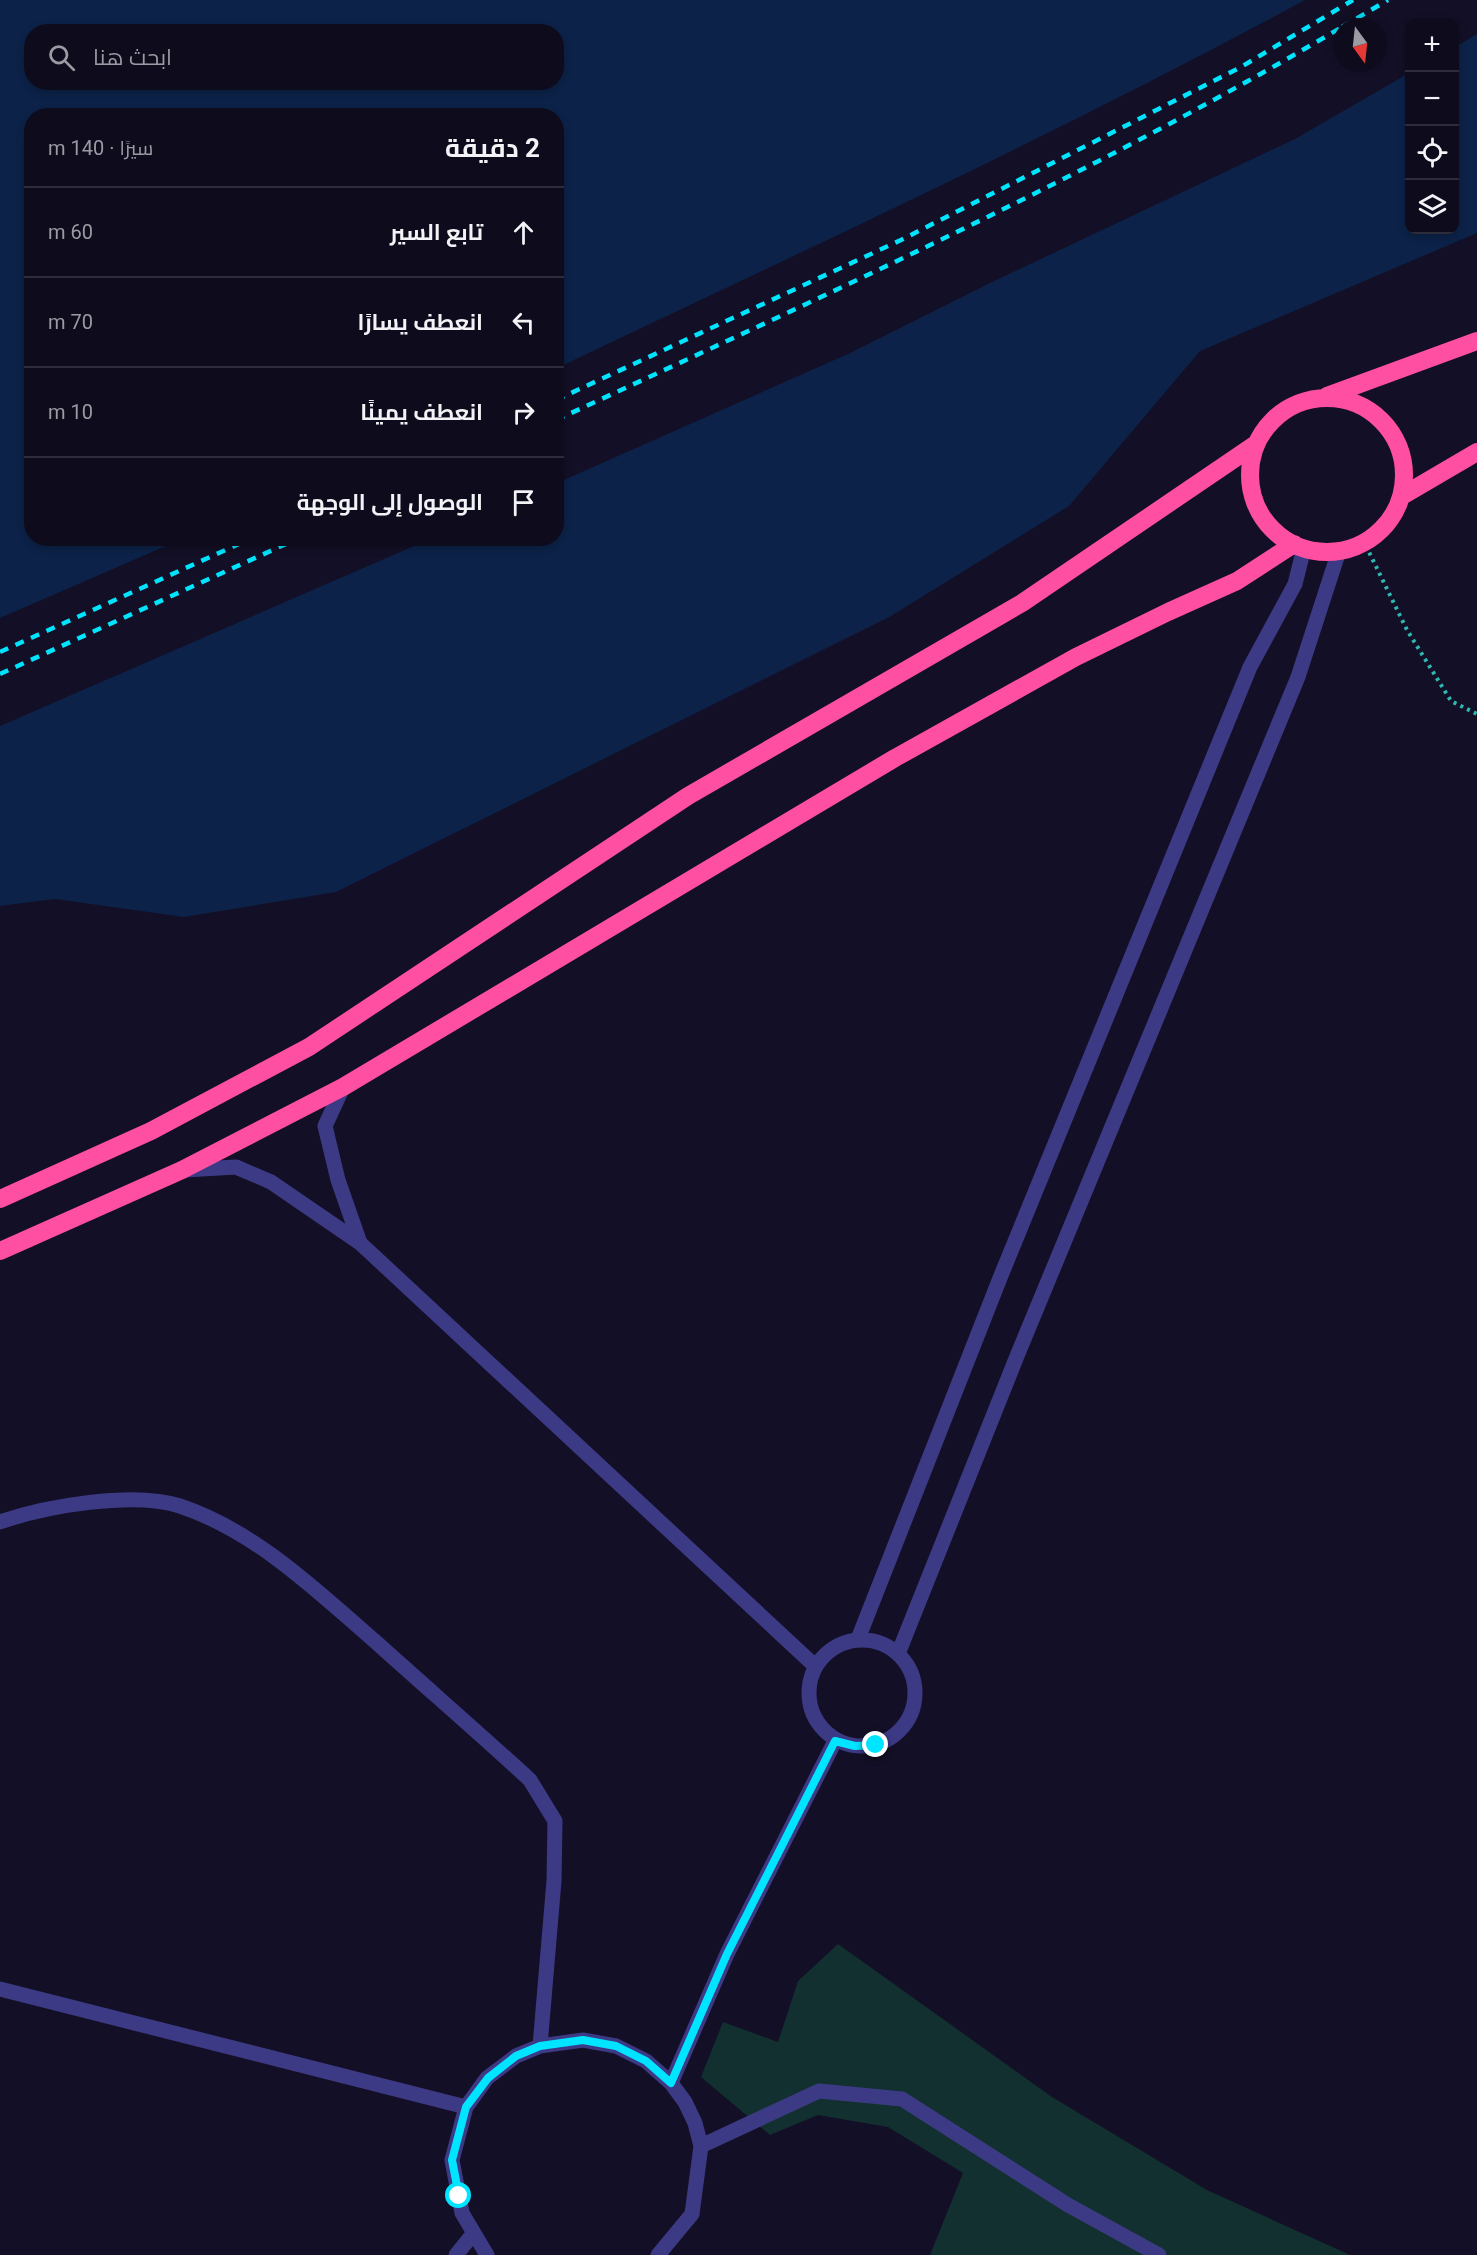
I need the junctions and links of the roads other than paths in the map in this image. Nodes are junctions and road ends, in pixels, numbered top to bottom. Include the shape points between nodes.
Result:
1 (1477, 341) edge
2 (1322, 398) junction
3 (1256, 444) junction
4 (1477, 452) edge
5 (1402, 496) junction
6 (1299, 546) junction
7 (1339, 551) junction
8 (343, 1088) junction
9 (182, 1170) junction
10 (0, 1199) edge
11 (360, 1244) junction
12 (0, 1251) edge
13 (0, 1522) edge
14 (858, 1639) junction
15 (898, 1654) junction
16 (815, 1666) junction
17 (835, 1741) junction
18 (0, 1989) edge
19 (540, 2046) junction
20 (671, 2083) junction
21 (466, 2107) junction
22 (701, 2146) junction
23 (473, 2234) junction
24 (456, 2255) edge
25 (487, 2255) edge
26 (658, 2255) edge
27 (1159, 2255) edge

1 - 2 highway
2 - 3 highway via 1301,402 1283,412
2 - 5 highway via 1343,399 1380,418 1402,454
3 - 6 highway via 1251,487 1257,508 1269,526
3 - 10 highway via 1022,603 688,795 309,1047 151,1131
4 - 5 highway
5 - 7 highway via 1381,530 1365,542
6 - 7 highway
6 - 8 highway via 1237,581 1076,657 896,758
6 - 14 street via 1295,584 1250,667 1031,1201
7 - 15 street via 1298,677
8 - 9 highway
8 - 11 street via 325,1126
9 - 11 street via 236,1167 271,1182
9 - 12 highway
11 - 16 street
13 - 19 street via 90,1503 143,1500 179,1506 232,1530 289,1567 530,1780 555,1821
14 - 15 street via 889,1646
14 - 16 street via 829,1651
15 - 17 street via 914,1679 915,1700 909,1720 895,1736 876,1745 855,1746
16 - 17 street via 808,1687 810,1707 819,1726
17 - 20 street via 727,1954
18 - 21 street
19 - 20 street via 583,2040 616,2046 646,2061
19 - 21 street via 516,2056 488,2078
20 - 22 street via 695,2123
21 - 23 street via 452,2160 462,2213
22 - 26 street via 692,2214
22 - 27 street via 819,2091 902,2099 1068,2205
23 - 24 street
23 - 25 street

